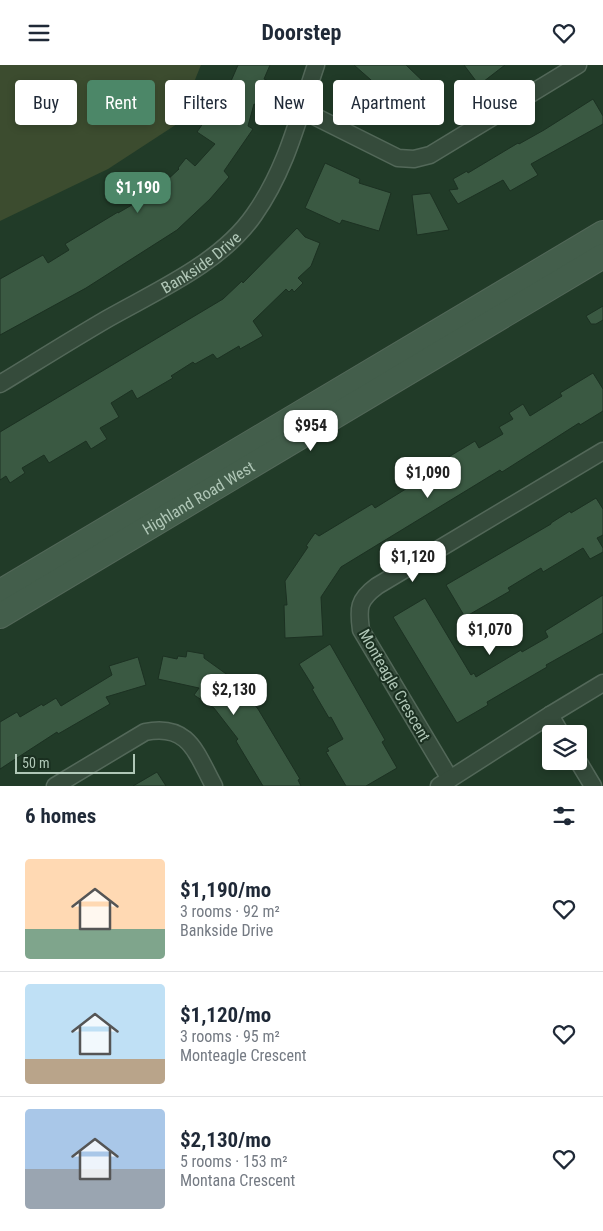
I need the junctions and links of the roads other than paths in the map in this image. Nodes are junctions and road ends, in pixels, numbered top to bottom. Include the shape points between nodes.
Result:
1 (316, 65) edge
2 (578, 65) edge
3 (311, 80) edge
4 (323, 121) edge
5 (297, 125) edge
6 (603, 233) edge
7 (603, 256) edge
8 (0, 384) edge
9 (603, 451) edge
10 (0, 592) edge
11 (0, 616) edge
12 (603, 683) edge
13 (550, 715) junction
14 (556, 725) edge
15 (583, 770) edge
16 (444, 782) edge
17 (55, 786) edge
18 (214, 786) edge
19 (593, 786) edge

1 - 3 street, Bankside Drive
2 - 4 street via 430,155 414,159 398,158
5 - 8 street, Bankside Drive via 278,176 254,216 229,244 203,264
6 - 10 main road, Highland Road West
7 - 11 main road, Highland Road West
9 - 16 street, Monteagle Crescent via 364,596 358,611 361,630
12 - 13 street
13 - 14 street
13 - 16 street
15 - 19 street
17 - 18 street via 145,732 158,729 172,731 186,739

